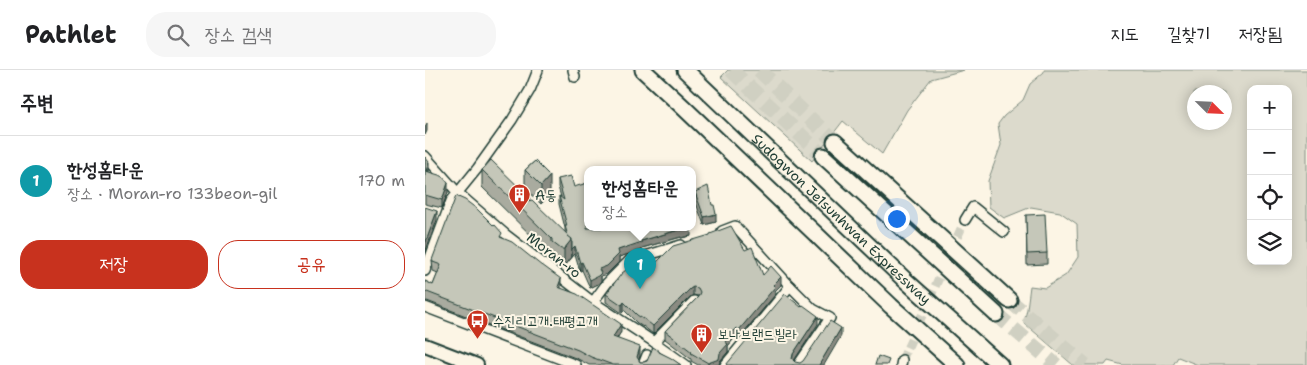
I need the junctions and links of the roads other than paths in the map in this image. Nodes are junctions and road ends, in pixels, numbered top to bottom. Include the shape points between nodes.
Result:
1 (537, 70) edge
2 (643, 70) edge
3 (685, 70) edge
4 (835, 142) tunnel mouth
5 (425, 156) edge
6 (823, 156) tunnel mouth
7 (458, 194) junction
8 (965, 220) tunnel mouth
9 (1004, 232) dead end
10 (711, 235) edge
11 (694, 241) edge
12 (425, 271) edge
13 (790, 286) junction
14 (1009, 300) tunnel mouth
15 (694, 301) edge
16 (593, 302) junction
17 (425, 307) edge
18 (996, 314) tunnel mouth
19 (654, 342) junction
20 (425, 345) edge
21 (647, 355) edge
22 (477, 365) edge
23 (576, 365) edge
24 (643, 365) edge
25 (686, 365) edge
26 (725, 365) edge
27 (798, 365) edge
28 (957, 365) edge
29 (1000, 365) edge

1 - 7 street via 530,90 512,120
2 - 28 highway, Sudogwon Je1sunhwan Expressway
3 - 29 highway, Sudogwon Je1sunhwan Expressway
4 - 14 highway
5 - 7 street, Moran-ro
6 - 18 highway
7 - 12 street via 442,215
7 - 16 street, Moran-ro
8 - 9 street via 973,207
10 - 13 street via 735,226
11 - 16 street via 629,261
13 - 26 street
13 - 27 street via 813,309 830,318
15 - 19 street
16 - 19 street, Moran-ro
17 - 23 street
19 - 25 street, Moran-ro
20 - 22 main road
21 - 24 street

